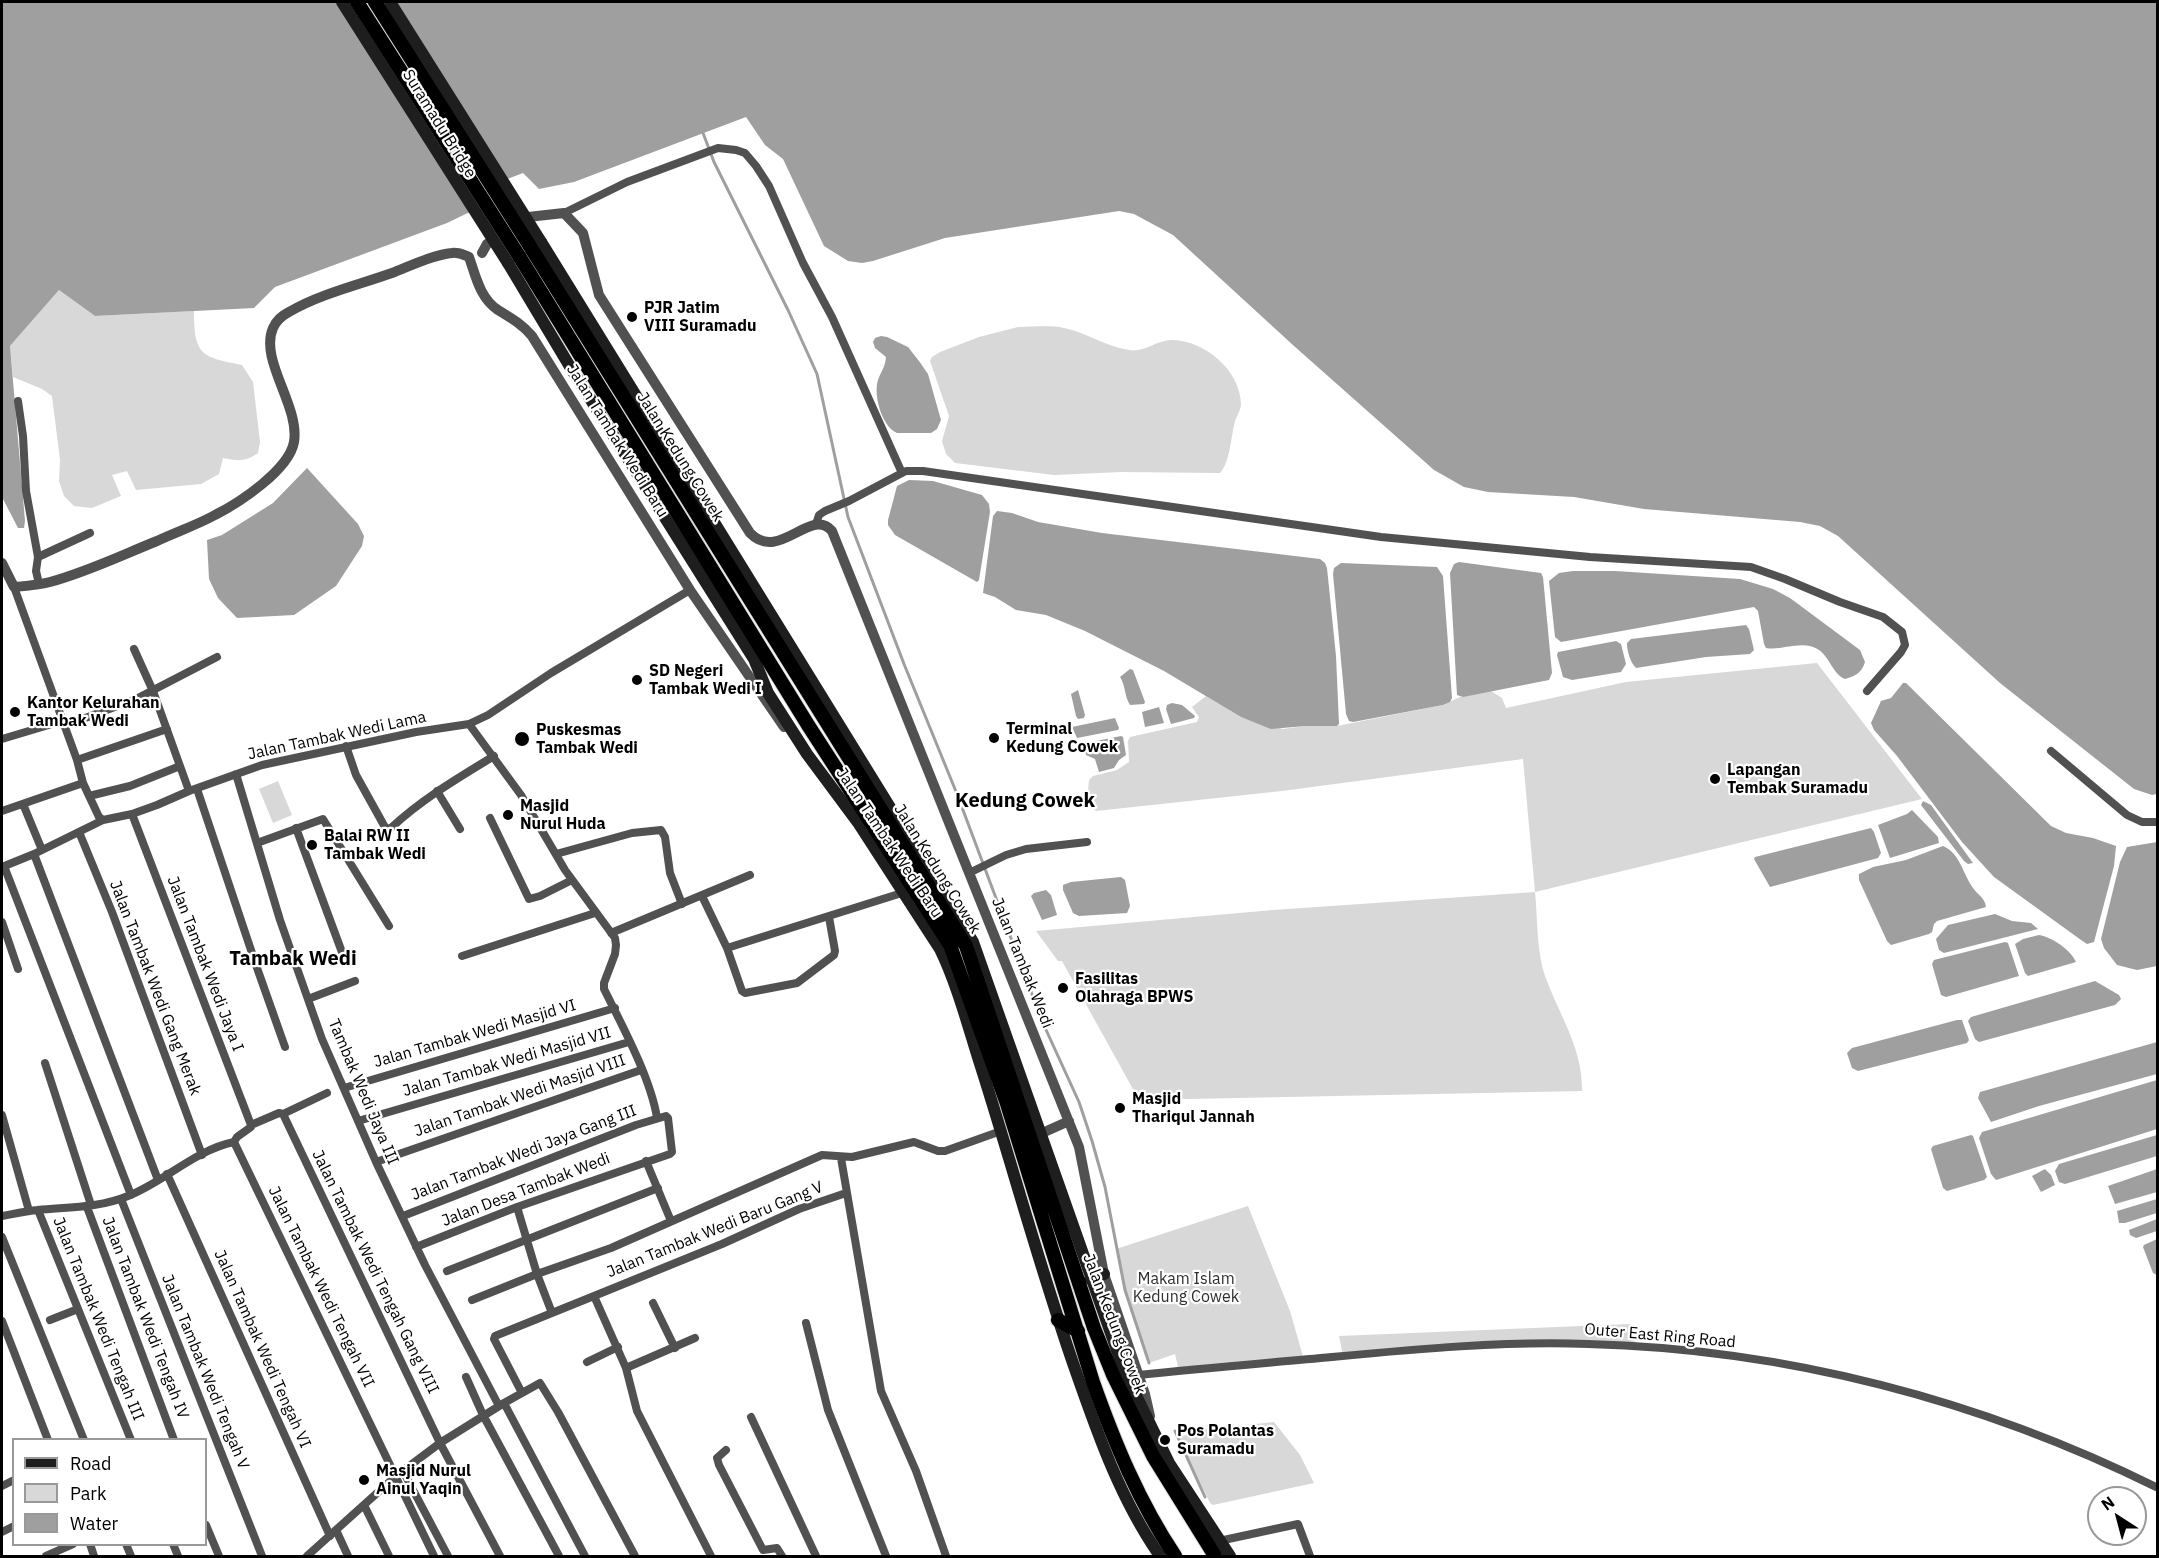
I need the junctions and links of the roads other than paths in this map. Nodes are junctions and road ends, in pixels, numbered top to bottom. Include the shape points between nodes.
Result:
1 (342, 2) edge
2 (357, 2) edge
3 (375, 2) edge
4 (390, 2) edge
5 (564, 213) junction
6 (525, 252) junction
7 (470, 258) junction
8 (18, 401) dead end
9 (902, 473) junction
10 (816, 524) junction
11 (90, 533) dead end
12 (38, 557) junction
13 (2, 563) edge
14 (39, 584) junction
15 (14, 587) junction
16 (690, 590) junction
17 (134, 649) dead end
18 (217, 657) dead end
19 (153, 691) junction
20 (1867, 691) dead end
21 (63, 724) junction
22 (469, 724) junction
23 (167, 729) junction
24 (2, 739) edge
25 (346, 746) junction
26 (2051, 751) dead end
27 (807, 754) junction
28 (494, 756) junction
29 (77, 760) junction
30 (180, 766) junction
31 (236, 774) junction
32 (83, 783) junction
33 (193, 790) junction
34 (437, 791) junction
35 (89, 796) junction
36 (23, 804) junction
37 (2, 811) edge
38 (132, 814) junction
39 (490, 818) dead end
40 (103, 820) junction
41 (2157, 822) edge
42 (296, 828) junction
43 (460, 829) dead end
44 (79, 832) junction
45 (1087, 842) dead end
46 (257, 843) junction
47 (38, 852) junction
48 (556, 854) junction
49 (3, 866) edge
50 (974, 871) junction
51 (750, 875) dead end
52 (572, 880) junction
53 (905, 892) junction
54 (702, 896) junction
55 (682, 904) junction
56 (595, 913) junction
57 (829, 917) junction
58 (2, 922) edge
59 (389, 926) dead end
60 (611, 933) junction
61 (727, 948) junction
62 (344, 955) dead end
63 (462, 956) dead end
64 (18, 969) dead end
65 (355, 981) dead end
66 (308, 999) junction
67 (615, 1008) junction
68 (629, 1042) junction
69 (285, 1047) dead end
70 (45, 1063) dead end
71 (641, 1070) junction
72 (344, 1088) junction
73 (327, 1093) dead end
74 (283, 1114) junction
75 (2, 1115) edge
76 (657, 1118) junction
77 (358, 1121) junction
78 (1069, 1121) junction
79 (252, 1125) junction
80 (1001, 1131) junction
81 (1040, 1134) junction
82 (234, 1142) junction
83 (202, 1155) junction
84 (840, 1158) junction
85 (646, 1161) junction
86 (376, 1162) junction
87 (167, 1174) junction
88 (158, 1180) junction
89 (658, 1188) junction
90 (846, 1193) junction
91 (131, 1195) junction
92 (122, 1199) junction
93 (89, 1206) junction
94 (517, 1207) junction
95 (33, 1211) junction
96 (2, 1216) edge
97 (403, 1216) junction
98 (671, 1221) junction
99 (2, 1237) edge
100 (528, 1240) junction
101 (417, 1247) junction
102 (447, 1271) dead end
103 (537, 1274) junction
104 (1104, 1274) junction
105 (1090, 1279) junction
106 (594, 1296) junction
107 (472, 1300) dead end
108 (653, 1303) dead end
109 (78, 1309) junction
110 (552, 1313) junction
111 (50, 1320) dead end
112 (1058, 1320) junction
113 (2, 1321) edge
114 (806, 1323) dead end
115 (1077, 1331) junction
116 (695, 1338) dead end
117 (618, 1347) junction
118 (675, 1348) junction
119 (587, 1362) dead end
120 (627, 1368) junction
121 (1138, 1375) junction
122 (466, 1377) dead end
123 (522, 1393) junction
124 (502, 1404) junction
125 (483, 1415) junction
126 (751, 1417) dead end
127 (1154, 1434) junction
128 (47, 1438) edge
129 (83, 1438) edge
130 (130, 1438) edge
131 (173, 1438) edge
132 (440, 1443) junction
133 (726, 1450) dead end
134 (400, 1474) junction
135 (2157, 1488) edge
136 (364, 1505) junction
137 (1199, 1517) junction
138 (207, 1527) edge
139 (333, 1533) junction
140 (1219, 1540) junction
141 (71, 1546) edge
142 (46, 1557) edge
143 (219, 1557) edge
144 (262, 1557) edge
145 (308, 1557) edge
146 (348, 1557) edge
147 (389, 1557) edge
148 (434, 1557) edge
149 (448, 1557) edge
150 (500, 1557) edge
151 (559, 1557) edge
152 (585, 1557) edge
153 (635, 1557) edge
154 (711, 1557) edge
155 (782, 1557) edge
156 (816, 1557) edge
157 (886, 1557) edge
158 (946, 1557) edge
159 (1160, 1557) edge
160 (1175, 1557) edge
161 (1215, 1557) edge
162 (1230, 1557) edge
163 (1310, 1557) edge

1 - 6 main road, Suramadu Bridge, bridge
2 - 6 highway, Suramadu Bridge, bridge
3 - 6 highway, Suramadu Bridge, bridge
4 - 6 main road, Suramadu Bridge, bridge
5 - 7 street via 539,217 492,252
5 - 9 street via 627,182 718,148 745,153 769,186
5 - 10 street via 583,233 598,295 750,533 760,542 779,542
6 - 27 main road via 588,396 754,659 768,693
6 - 81 main road, Jalan Kedung Cowek via 966,929
6 - 115 highway, Jalan Kedung Cowek via 808,725 950,945 1006,1104
6 - 137 highway, Jalan Kedung Cowek via 966,946 1113,1376 1153,1456
7 - 14 street via 454,253 432,259 316,300 279,319 272,335 271,355 292,419 294,440 281,465 255,489 214,516
7 - 16 street, Jalan Tambak Wedi Baru via 481,292 497,310 513,317 532,336
8 - 12 street
9 - 10 street via 819,515
9 - 20 street via 934,473 1381,537 1590,557 1751,567 1875,613 1898,627 1905,645
10 - 50 street, Jalan Tambak Wedi via 831,531
11 - 12 street
12 - 14 street
13 - 15 street
14 - 15 street
15 - 21 street
16 - 22 street, Jalan Tambak Wedi Lama
16 - 27 street, Jalan Tambak Wedi Baru via 770,708
17 - 19 street
18 - 19 street
19 - 21 street
19 - 23 street
21 - 24 street
21 - 29 street
22 - 25 street, Jalan Tambak Wedi Lama
22 - 28 street
23 - 29 street
23 - 30 street
25 - 31 street, Jalan Tambak Wedi Lama
25 - 34 street via 356,775 386,829
26 - 41 street via 2127,815 2142,822
27 - 53 main road, Jalan Tambak Wedi Baru
28 - 34 street
28 - 48 street
29 - 32 street
30 - 33 street
30 - 35 street via 130,786
31 - 33 street, Jalan Tambak Wedi Lama
31 - 46 street, Tambak Wedi Jaya III
32 - 35 street
32 - 36 street
33 - 38 street, Jalan Tambak Wedi Lama
33 - 69 street
34 - 43 street
35 - 40 street
36 - 37 street
36 - 47 street
38 - 40 street, Jalan Tambak Wedi Lama
38 - 79 street, Jalan Tambak Wedi Jaya I
39 - 52 street via 529,899
40 - 44 street, Jalan Tambak Wedi Lama
42 - 46 street
42 - 59 street via 321,819 326,821
42 - 62 street
44 - 47 street, Jalan Tambak Wedi Lama
44 - 83 street, Jalan Tambak Wedi Gang Merak
45 - 50 street via 1026,849
46 - 66 street, Tambak Wedi Jaya III
47 - 49 street, Jalan Tambak Wedi Lama
47 - 88 street
48 - 52 street
48 - 55 street via 632,833 661,831
49 - 91 street
50 - 78 street, Jalan Tambak Wedi
51 - 54 street
52 - 56 street
53 - 57 street
53 - 80 main road, Jalan Tambak Wedi Baru via 947,963
54 - 55 street
54 - 61 street
55 - 60 street
56 - 60 street
56 - 63 street
57 - 61 street
57 - 61 street via 835,953 797,983 744,993
58 - 64 street
60 - 67 street via 616,945 604,987
65 - 66 street
66 - 72 street, Tambak Wedi Jaya III
67 - 68 street
67 - 72 street, Jalan Tambak Wedi Masjid VI
68 - 71 street
68 - 77 street, Jalan Tambak Wedi Masjid VII
70 - 93 street, Jalan Tambak Wedi Tengah IV
71 - 76 street
71 - 86 street, Jalan Tambak Wedi Masjid VIII
72 - 77 street, Tambak Wedi Jaya III
73 - 74 street
74 - 79 street
74 - 132 street, Jalan Tambak Wedi Tengah Gang VIII
75 - 95 street, Jalan Tambak Wedi Tengah III
76 - 85 street, Jalan Desa Tambak Wedi via 669,1118 672,1152
76 - 97 street, Jalan Tambak Wedi Jaya Gang III
77 - 86 street, Tambak Wedi Jaya III
78 - 81 street
78 - 104 street, Jalan Tambak Wedi via 1079,1147
79 - 82 street
80 - 84 street via 945,1151 914,1142
80 - 112 main road
81 - 105 main road, Jalan Kedung Cowek
82 - 83 street
82 - 134 street, Jalan Tambak Wedi Tengah VII
83 - 87 street
84 - 90 street
84 - 98 street via 815,1157
85 - 89 street
85 - 94 street, Jalan Desa Tambak Wedi
86 - 97 street, Tambak Wedi Jaya III
87 - 88 street
87 - 139 street, Jalan Tambak Wedi Tengah VI
88 - 91 street
89 - 98 street
89 - 100 street
90 - 106 street, Jalan Tambak Wedi Baru Gang V
90 - 158 street via 881,1391 916,1471
91 - 92 street
92 - 93 street
92 - 144 street, Jalan Tambak Wedi Tengah V
93 - 95 street
93 - 131 street, Jalan Tambak Wedi Tengah IV
94 - 100 street
94 - 101 street, Jalan Desa Tambak Wedi
95 - 96 street
95 - 109 street, Jalan Tambak Wedi Tengah III
97 - 101 street, Tambak Wedi Jaya III
98 - 103 street via 611,1248
99 - 129 street
100 - 102 street
100 - 103 street
101 - 124 street, Tambak Wedi Jaya III via 448,1313
103 - 107 street
103 - 110 street
104 - 105 main road
104 - 121 street, Jalan Tambak Wedi
105 - 127 main road, Jalan Kedung Cowek via 1125,1373
106 - 110 street
106 - 117 street, Jalan Tambak Wedi Baru Gang V
108 - 118 street
109 - 111 street
109 - 130 street, Jalan Tambak Wedi Tengah III
110 - 123 street via 494,1337
112 - 115 highway
112 - 159 main road via 1113,1469
113 - 128 street
114 - 157 street via 828,1410
115 - 160 highway, Jalan Kedung Cowek via 1123,1462
116 - 118 street
117 - 119 street
117 - 120 street, Jalan Tambak Wedi Baru Gang V
118 - 120 street
120 - 154 street, Jalan Tambak Wedi Baru Gang V via 637,1411
121 - 127 street, Jalan Tambak Wedi
121 - 135 street, Outer East Ring Road via 1488,1345 1588,1344 1758,1359 1948,1403 2079,1451
122 - 125 street
123 - 124 street
123 - 153 street via 542,1384
124 - 125 street
124 - 152 street, Tambak Wedi Jaya III
125 - 132 street
125 - 151 street
126 - 156 street
127 - 137 main road, Jalan Kedung Cowek
132 - 134 street
132 - 150 street, Jalan Tambak Wedi Tengah Gang VIII
133 - 155 street via 717,1459 727,1482 763,1550 777,1548
134 - 136 street
134 - 148 street
134 - 149 street
136 - 139 street
136 - 147 street
137 - 140 main road, Jalan Kedung Cowek
137 - 161 highway, Jalan Kedung Cowek via 1203,1539
138 - 143 street
139 - 145 street
139 - 146 street, Jalan Tambak Wedi Tengah VI
140 - 162 main road, Jalan Kedung Cowek
140 - 163 street via 1298,1524
141 - 142 street

